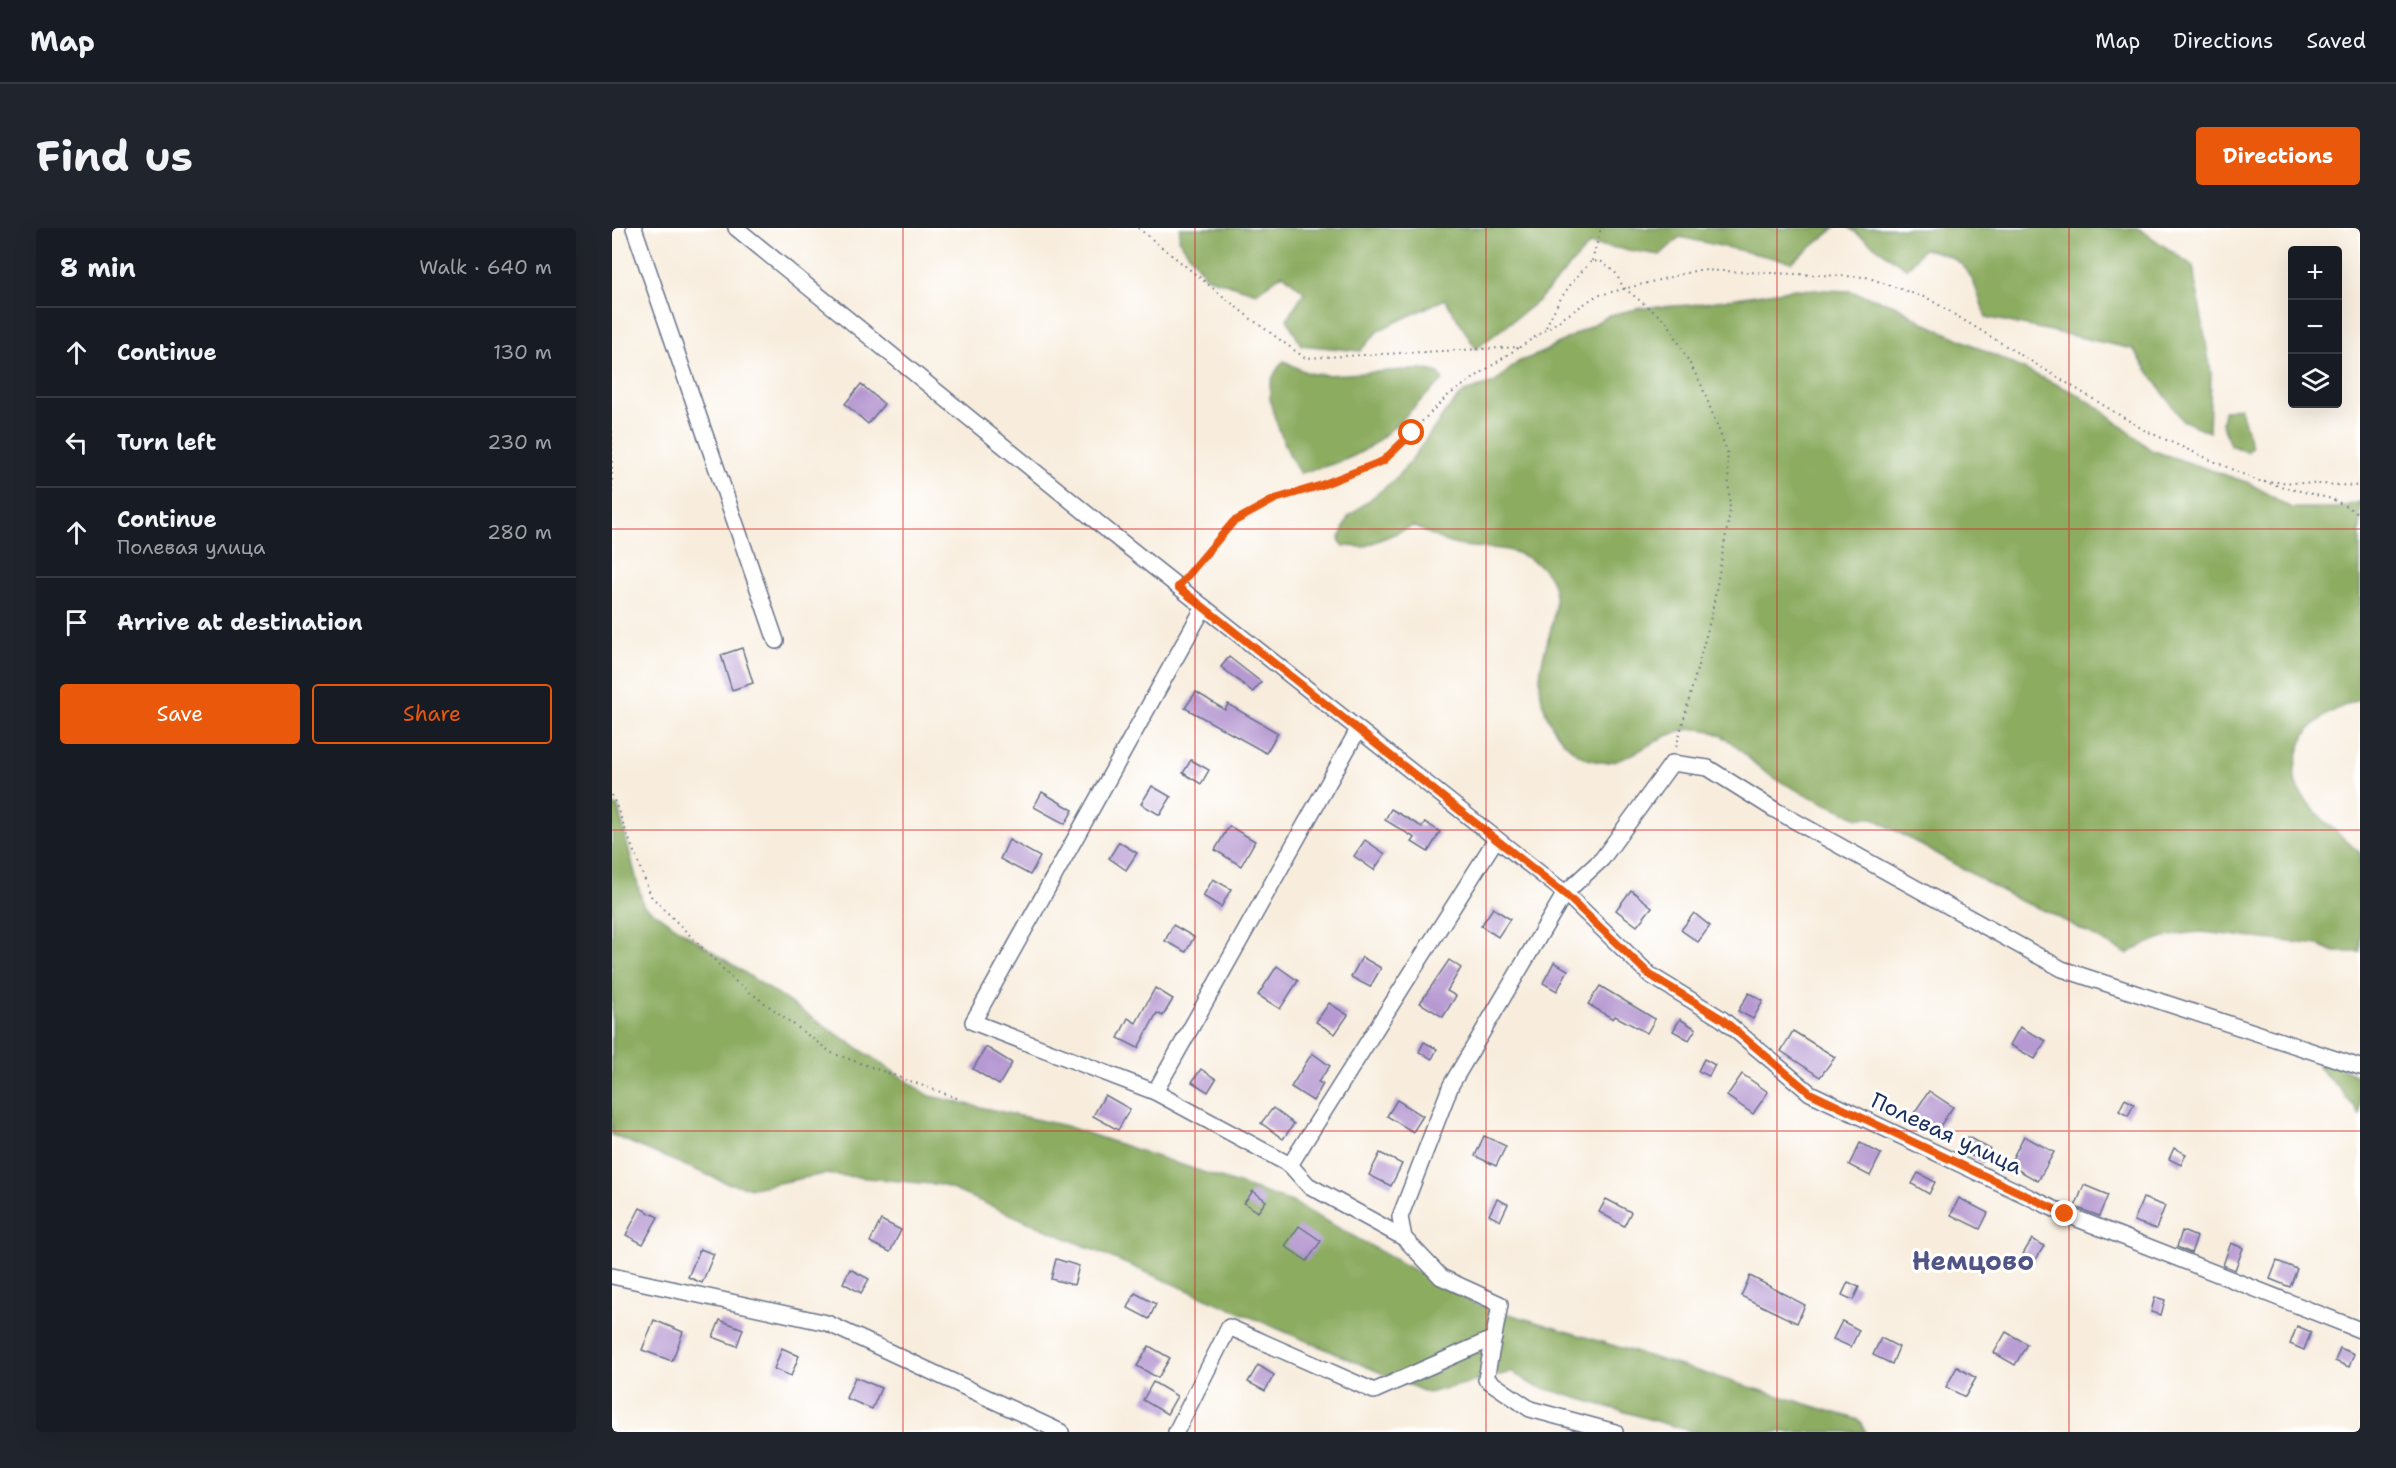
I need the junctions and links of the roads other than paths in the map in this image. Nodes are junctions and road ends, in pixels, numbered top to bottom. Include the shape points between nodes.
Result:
1 (634, 228) edge
2 (736, 228) edge
3 (1204, 607) junction
4 (776, 641) dead end
5 (1358, 729) junction
6 (1496, 839) junction
7 (1565, 894) junction
8 (2360, 1067) edge
9 (1155, 1092) junction
10 (1290, 1165) junction
11 (1404, 1238) junction
12 (612, 1275) edge
13 (2360, 1330) edge
14 (1494, 1338) junction
15 (1061, 1432) edge
16 (1176, 1432) edge
17 (1615, 1432) edge

1 - 4 street
2 - 3 street, Полевая улица
3 - 5 street, Полевая улица
3 - 9 street via 973,1022
5 - 6 street, Полевая улица
5 - 9 street
6 - 7 street, Полевая улица
6 - 10 street
7 - 8 street via 1602,859 1672,763 1708,768 1775,810 2062,969
7 - 11 street via 1451,1085 1400,1217
7 - 13 street, Полевая улица via 1650,975 1722,1019 1810,1093 2065,1214
9 - 10 street
10 - 11 street via 1308,1185
11 - 14 street via 1441,1277 1500,1304
12 - 15 street via 828,1323
14 - 16 street via 1374,1391 1229,1327
14 - 17 street via 1486,1379 1530,1409

